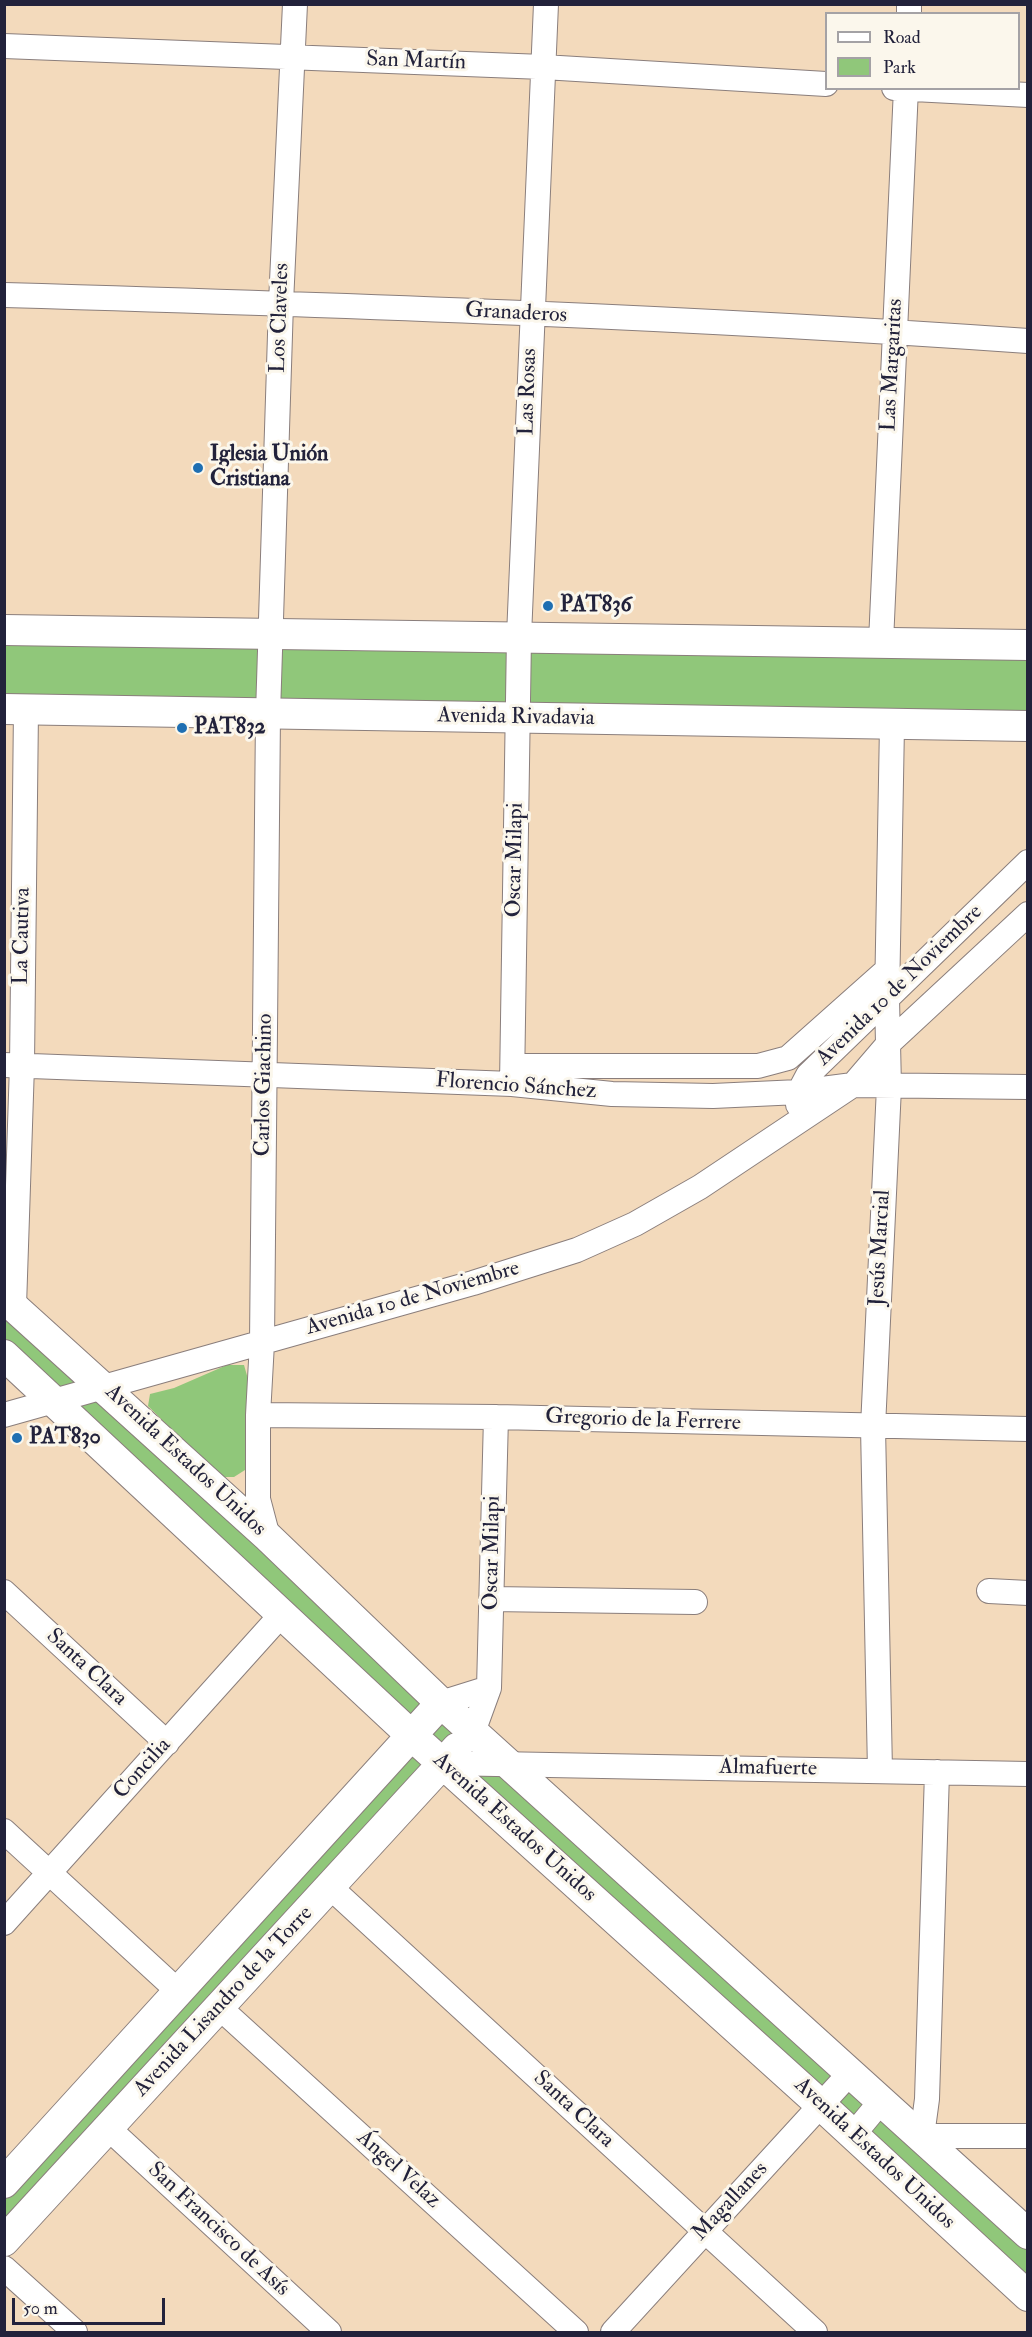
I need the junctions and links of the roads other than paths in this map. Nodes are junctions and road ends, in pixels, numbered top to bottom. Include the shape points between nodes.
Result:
1 (295, 4) edge
2 (546, 4) edge
3 (4, 46) edge
4 (292, 57) junction
5 (543, 67) junction
6 (825, 84) edge
7 (906, 90) edge
8 (926, 90) edge
9 (1028, 95) edge
10 (4, 295) edge
11 (281, 303) junction
12 (532, 314) junction
13 (895, 332) junction
14 (1028, 341) edge
15 (4, 630) edge
16 (271, 632) junction
17 (519, 636) junction
18 (881, 642) junction
19 (1028, 645) edge
20 (15, 709) edge
21 (268, 714) junction
22 (518, 718) junction
23 (892, 725) junction
24 (1028, 726) edge
25 (1028, 862) edge
26 (1028, 914) edge
27 (887, 970) junction
28 (887, 999) junction
29 (889, 1043) junction
30 (13, 1065) edge
31 (265, 1073) junction
32 (512, 1075) junction
33 (853, 1085) junction
34 (889, 1087) junction
35 (1028, 1087) edge
36 (800, 1092) junction
37 (795, 1122) junction
38 (9, 1302) edge
39 (262, 1343) junction
40 (4, 1355) edge
41 (105, 1386) junction
42 (54, 1401) junction
43 (4, 1415) edge
44 (258, 1415) junction
45 (496, 1417) junction
46 (873, 1427) junction
47 (1028, 1429) edge
48 (268, 1537) junction
49 (989, 1591) dead end
50 (4, 1592) edge
51 (1028, 1593) edge
52 (492, 1599) junction
53 (695, 1602) dead end
54 (282, 1614) junction
55 (489, 1688) junction
56 (441, 1703) junction
57 (473, 1732) junction
58 (411, 1735) junction
59 (167, 1743) junction
60 (443, 1763) junction
61 (509, 1765) junction
62 (880, 1771) junction
63 (937, 1772) junction
64 (1028, 1774) edge
65 (4, 1831) edge
66 (50, 1873) junction
67 (330, 1887) junction
68 (4, 1923) edge
69 (179, 1992) junction
70 (220, 2008) junction
71 (851, 2072) junction
72 (882, 2100) junction
73 (822, 2106) junction
74 (108, 2128) junction
75 (854, 2135) junction
76 (922, 2136) junction
77 (1028, 2136) edge
78 (4, 2183) edge
79 (704, 2231) junction
80 (1028, 2234) edge
81 (4, 2241) edge
82 (4, 2268) edge
83 (1028, 2296) edge
84 (75, 2332) edge
85 (329, 2332) edge
86 (576, 2332) edge
87 (613, 2332) edge
88 (815, 2332) edge

1 - 4 street, Los Claveles
2 - 5 street, Las Rosas
3 - 4 street, San Martín
4 - 5 street, San Martín
4 - 11 street, Los Claveles
5 - 6 street, San Martín
5 - 12 street, Las Rosas
7 - 13 street, Las Margaritas
8 - 9 street
10 - 11 street, Granaderos
11 - 12 street, Granaderos
11 - 16 street, Los Claveles
12 - 13 street, Granaderos
12 - 17 street, Las Rosas
13 - 14 street, Granaderos
13 - 18 street, Las Margaritas
15 - 16 main road
16 - 17 main road
16 - 21 street, Carlos Giachino
17 - 18 main road
17 - 22 street, Oscar Milapi
18 - 19 main road
20 - 21 main road, Avenida Rivadavia
20 - 30 street, La Cautiva
21 - 22 main road, Avenida Rivadavia
21 - 31 street, Carlos Giachino
22 - 23 main road, Avenida Rivadavia
22 - 32 street, Oscar Milapi
23 - 24 main road, Avenida Rivadavia
23 - 27 street, Jesús Marcial
25 - 28 street, Avenida 10 de Noviembre
26 - 29 street, Avenida 10 de Noviembre
27 - 28 street, Jesús Marcial
27 - 32 street via 788,1058 777,1062 758,1066
28 - 29 street, Jesús Marcial
28 - 36 street, Avenida 10 de Noviembre via 808,1075
29 - 33 street, Avenida 10 de Noviembre
29 - 34 street, Jesús Marcial
30 - 31 street, Florencio Sánchez
30 - 38 street, La Cautiva
31 - 32 street, Florencio Sánchez
31 - 39 street, Carlos Giachino
32 - 36 street, Florencio Sánchez via 612,1094 713,1096
33 - 34 street, Florencio Sánchez
33 - 36 street, Florencio Sánchez
33 - 37 street, Avenida 10 de Noviembre
34 - 35 street, Florencio Sánchez
34 - 46 street, Jesús Marcial
36 - 37 street, Avenida 10 de Noviembre
37 - 39 street, Avenida 10 de Noviembre via 700,1188 577,1251
38 - 41 main road, Avenida Estados Unidos
39 - 41 street, Avenida 10 de Noviembre
39 - 44 street, Carlos Giachino
40 - 42 main road, Avenida Estados Unidos
41 - 42 street, Avenida 10 de Noviembre
41 - 48 main road, Avenida Estados Unidos
42 - 43 street, Avenida 10 de Noviembre
42 - 54 main road, Avenida Estados Unidos
44 - 45 street, Gregorio de la Ferrere
44 - 48 street, Carlos Giachino via 258,1499
45 - 46 street, Gregorio de la Ferrere
45 - 52 street, Oscar Milapi
46 - 47 street, Gregorio de la Ferrere
46 - 62 street, Jesús Marcial
48 - 56 main road, Avenida Estados Unidos
49 - 51 street
50 - 59 street, Santa Clara
52 - 53 street
52 - 55 street, Oscar Milapi
54 - 58 main road, Avenida Estados Unidos
54 - 59 street, Concilia
55 - 56 street
55 - 57 street, Oscar Milapi
56 - 57 main road, Avenida Estados Unidos
56 - 58 main road, Avenida Lisandro de la Torre
57 - 60 main road, Avenida Lisandro de la Torre
57 - 61 main road, Avenida Estados Unidos
58 - 60 main road, Avenida Estados Unidos
58 - 69 main road, Avenida Lisandro de la Torre
59 - 66 street, Concilia
60 - 61 street, Almafuerte
60 - 67 main road, Avenida Lisandro de la Torre
60 - 73 main road, Avenida Estados Unidos
61 - 62 street, Almafuerte
61 - 71 main road, Avenida Estados Unidos
62 - 63 street, Almafuerte
63 - 64 street, Almafuerte
63 - 76 street via 927,2099
65 - 66 street
66 - 68 street, Concilia
66 - 69 street
67 - 70 main road, Avenida Lisandro de la Torre
67 - 79 street, Santa Clara
69 - 78 main road, Avenida Lisandro de la Torre
70 - 74 main road, Avenida Lisandro de la Torre
70 - 86 street, Ángel Velaz
71 - 72 main road, Avenida Estados Unidos
71 - 73 street, Magallanes
72 - 75 street
72 - 76 main road, Avenida Estados Unidos
73 - 75 main road, Avenida Estados Unidos
73 - 79 street, Magallanes
74 - 81 main road, Avenida Lisandro de la Torre
74 - 85 street, San Francisco de Asís
75 - 83 main road, Avenida Estados Unidos
76 - 77 street
76 - 80 main road, Avenida Estados Unidos
79 - 87 street, Magallanes
79 - 88 street, Santa Clara
82 - 84 street

